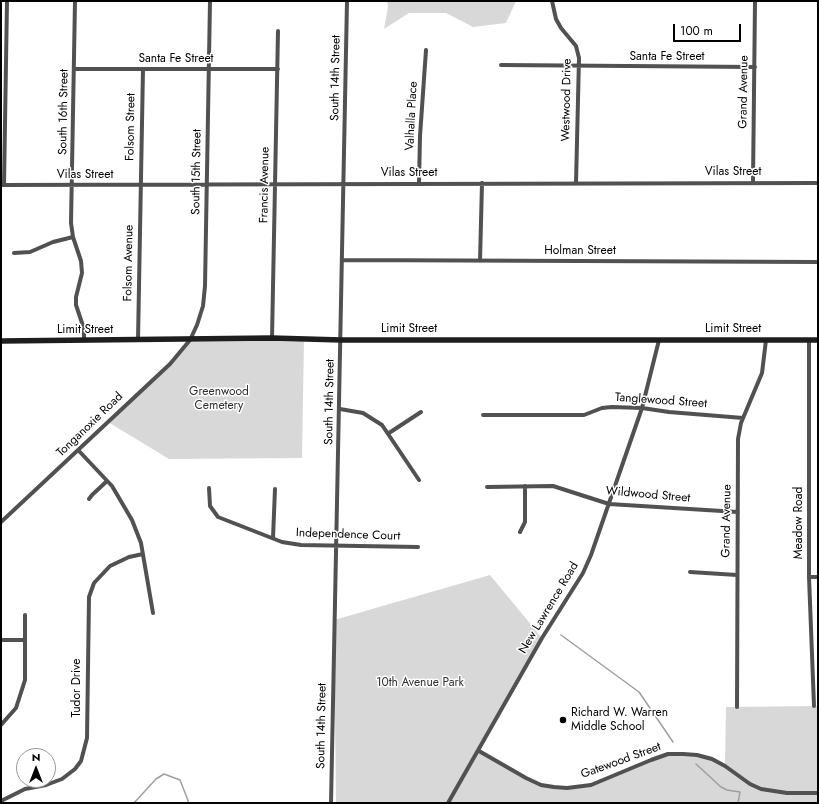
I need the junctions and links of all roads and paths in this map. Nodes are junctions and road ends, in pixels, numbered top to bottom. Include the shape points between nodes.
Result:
1 (7, 1) edge
2 (75, 1) edge
3 (210, 1) edge
4 (347, 1) edge
5 (552, 1) edge
6 (755, 1) edge
7 (278, 31) dead end
8 (426, 50) dead end
9 (502, 65) dead end
10 (578, 66) junction
11 (755, 67) junction
12 (75, 69) junction
13 (143, 69) junction
14 (209, 69) junction
15 (278, 69) junction
16 (753, 182) junction
17 (345, 183) junction
18 (419, 183) junction
19 (482, 183) junction
20 (576, 183) junction
21 (818, 183) edge
22 (207, 184) junction
23 (275, 184) junction
24 (2, 185) edge
25 (72, 185) junction
26 (140, 185) junction
27 (73, 237) junction
28 (14, 253) dead end
29 (343, 260) junction
30 (480, 261) junction
31 (818, 262) edge
32 (272, 338) junction
33 (84, 340) junction
34 (138, 340) junction
35 (190, 340) junction
36 (341, 340) junction
37 (659, 340) junction
38 (766, 340) junction
39 (809, 340) junction
40 (818, 340) edge
41 (1, 342) edge
42 (642, 408) junction
43 (340, 409) junction
44 (421, 412) dead end
45 (483, 415) dead end
46 (743, 418) junction
47 (389, 433) junction
48 (79, 451) junction
49 (419, 480) dead end
50 (107, 481) junction
51 (525, 486) junction
52 (487, 487) dead end
53 (209, 488) dead end
54 (275, 489) dead end
55 (89, 499) dead end
56 (608, 504) junction
57 (738, 512) junction
58 (1, 522) edge
59 (520, 532) dead end
60 (273, 538) junction
61 (337, 545) junction
62 (418, 547) dead end
63 (143, 554) junction
64 (690, 572) dead end
65 (737, 575) junction
66 (809, 577) junction
67 (818, 577) edge
68 (153, 613) dead end
69 (25, 615) dead end
70 (1, 640) edge
71 (25, 640) junction
72 (814, 706) dead end
73 (737, 707) dead end
74 (1, 725) edge
75 (478, 751) junction
76 (818, 793) edge
77 (1, 801) edge
78 (331, 803) edge
79 (448, 803) edge

1 - 24 street
2 - 12 street, South 16th Street
3 - 14 street, South 15th Street
4 - 17 street, South 14th Street
5 - 10 street, Westwood Drive via 552,8 561,28 576,46
6 - 11 street, Grand Avenue
7 - 15 street, Francis Avenue
8 - 18 street, Valhalla Place
9 - 10 street, Santa Fe Street
10 - 11 street, Santa Fe Street
10 - 20 street, Westwood Drive
11 - 16 street, Grand Avenue
12 - 13 street, Santa Fe Street
12 - 25 street, South 16th Street
13 - 14 street, Santa Fe Street
13 - 26 street, Folsom Street
14 - 15 street, Santa Fe Street
14 - 22 street, South 15th Street
15 - 23 street, Francis Avenue
16 - 20 street, Vilas Street
16 - 21 street, Vilas Street
17 - 18 street, Vilas Street
17 - 23 street, Vilas Street
17 - 29 street, South 14th Street
18 - 19 street, Vilas Street
19 - 20 street, Vilas Street
19 - 30 street
22 - 23 street, Vilas Street
22 - 26 street, Vilas Street
22 - 35 street, South 15th Street via 203,306
23 - 32 street, Francis Avenue
24 - 25 street, Vilas Street
25 - 26 street, Vilas Street
25 - 27 street, South 16th Street
26 - 34 street, Folsom Avenue
27 - 28 street via 30,252
27 - 33 street, South 16th Street via 81,261 82,273 76,305 84,329
29 - 30 street, Holman Street
29 - 36 street, South 14th Street
30 - 31 street, Holman Street
32 - 35 street, Limit Street
32 - 36 street, Limit Street
33 - 34 street, Limit Street
33 - 41 street, Limit Street
34 - 35 street, Limit Street
35 - 48 street, Tonganoxie Road via 170,364
36 - 37 street, Limit Street
36 - 43 street, South 14th Street
37 - 38 street, Limit Street
37 - 42 street, New Lawrence Road
38 - 39 street, Limit Street
38 - 46 street, Grand Avenue via 762,373
39 - 40 street, Limit Street
39 - 66 street, Meadow Road
42 - 45 street, Tanglewood Street via 602,408 584,415
42 - 46 street, Tanglewood Street
42 - 56 street, New Lawrence Road
43 - 47 street via 363,413 374,418
43 - 61 street, South 14th Street
44 - 47 street
46 - 57 street, Grand Avenue via 738,440
47 - 49 street
48 - 50 street
48 - 58 street, Tonganoxie Road
50 - 55 street
50 - 63 street via 132,520
51 - 52 street, Wildwood Street
51 - 56 street, Wildwood Street via 560,487
51 - 59 street via 525,522
53 - 60 street, Independence Court via 210,506 214,514
54 - 60 street
56 - 57 street, Wildwood Street
56 - 75 street, New Lawrence Road via 583,573 542,638
57 - 65 street, Grand Avenue
60 - 61 street, Independence Court via 292,544
61 - 62 street, Independence Court
61 - 78 street, South 14th Street
63 - 68 street
63 - 77 street, Tudor Drive via 123,559 110,566 94,583 89,597 87,738 80,761 72,772 58,781 25,789
64 - 65 street
65 - 73 street, Grand Avenue
66 - 67 street
66 - 72 street, Meadow Road
69 - 71 street
70 - 71 street
71 - 74 street via 26,680 16,708
75 - 76 street, Gatewood Street via 526,778 541,785 554,787 591,785 668,754 683,754 712,759 761,789
75 - 79 street, New Lawrence Road

